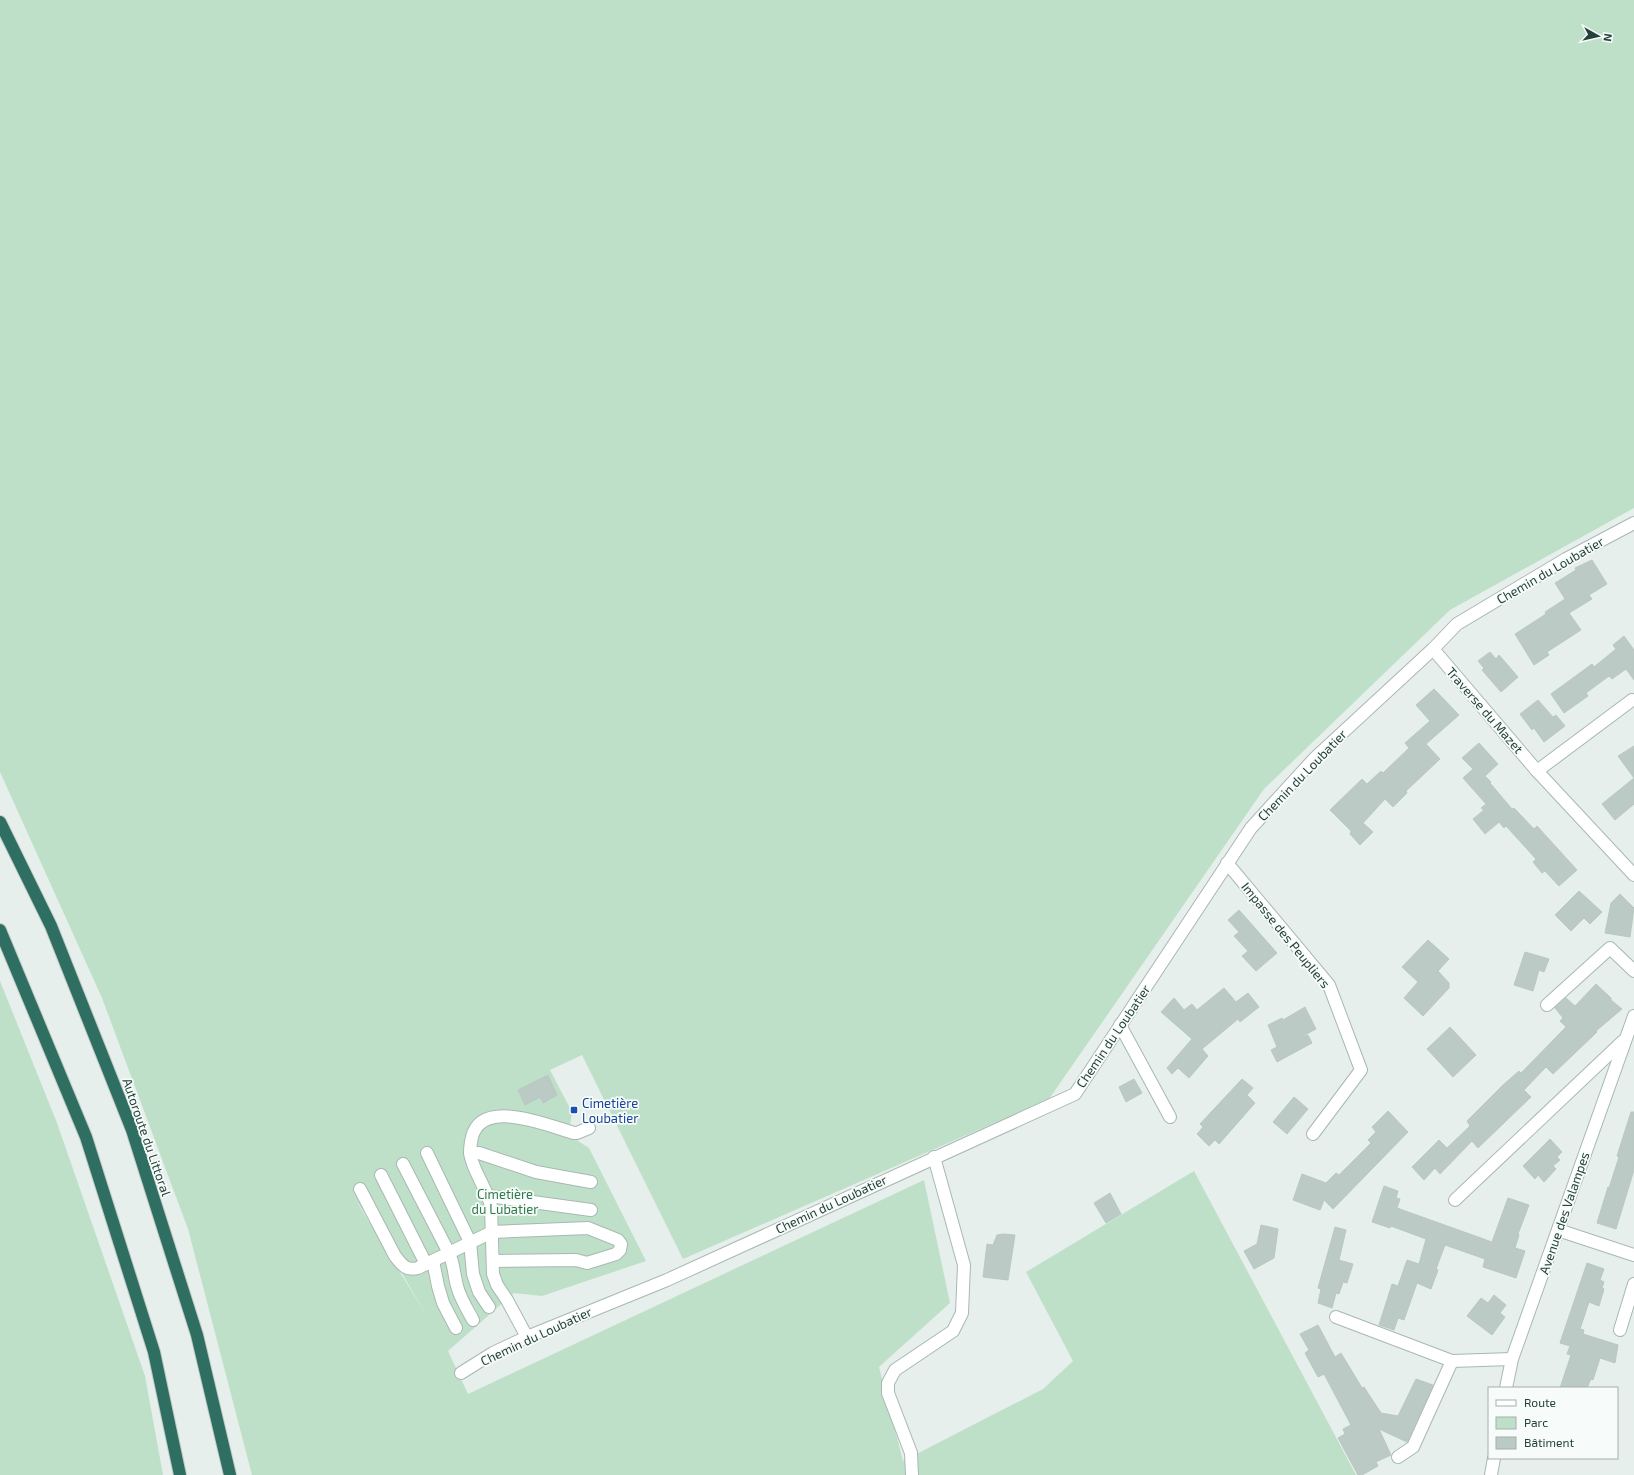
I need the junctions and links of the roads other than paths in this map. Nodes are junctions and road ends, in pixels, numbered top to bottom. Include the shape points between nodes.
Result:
1 (1634, 524) edge
2 (1432, 649) junction
3 (1632, 700) dead end
4 (1537, 770) junction
5 (0, 822) edge
6 (1228, 863) junction
7 (1634, 874) edge
8 (0, 930) edge
9 (1634, 971) edge
10 (1547, 1005) dead end
11 (1634, 1016) edge
12 (1120, 1025) junction
13 (1625, 1039) junction
14 (1170, 1117) dead end
15 (590, 1128) dead end
16 (1314, 1134) dead end
17 (427, 1153) dead end
18 (470, 1153) junction
19 (934, 1157) junction
20 (403, 1164) dead end
21 (381, 1175) dead end
22 (591, 1182) dead end
23 (360, 1189) dead end
24 (489, 1196) junction
25 (1455, 1200) dead end
26 (591, 1210) dead end
27 (1558, 1230) junction
28 (492, 1232) junction
29 (470, 1242) junction
30 (449, 1252) junction
31 (1634, 1255) edge
32 (493, 1261) junction
33 (430, 1262) junction
34 (1634, 1284) edge
35 (489, 1308) dead end
36 (1336, 1317) dead end
37 (474, 1320) dead end
38 (456, 1328) dead end
39 (1620, 1330) dead end
40 (527, 1337) junction
41 (1512, 1359) junction
42 (1452, 1361) junction
43 (461, 1373) dead end
44 (1506, 1387) edge
45 (1398, 1457) dead end
46 (1494, 1459) edge
47 (180, 1475) edge
48 (230, 1475) edge
49 (912, 1475) edge
50 (1491, 1475) edge

1 - 2 street, Chemin du Loubatier via 1566,559 1457,624
2 - 4 street, Traverse du Mazet
2 - 6 street, Chemin du Loubatier via 1314,759 1251,828
3 - 4 street
4 - 7 street, Traverse du Mazet
5 - 48 highway, Autoroute du Littoral via 52,926 132,1130 197,1335
6 - 12 street, Chemin du Loubatier
6 - 16 street, Impasse des Peupliers via 1329,985 1361,1070
8 - 47 highway via 86,1137 154,1352
9 - 10 street via 1610,948
11 - 13 street, Avenue des Valampes
12 - 14 street
12 - 19 street, Chemin du Loubatier via 1074,1094
13 - 25 street, Avenue des Valampes
13 - 27 street, Avenue des Valampes
15 - 18 street via 574,1134 521,1118 495,1117 481,1123 473,1132
17 - 29 street
18 - 22 street via 479,1153 536,1172
18 - 24 street
19 - 40 street, Chemin du Loubatier via 667,1280
19 - 49 street via 964,1265 962,1313 954,1331 895,1370 888,1383 888,1393 911,1453
20 - 30 street
21 - 33 street
23 - 33 street via 395,1256 403,1265 411,1270
24 - 26 street
24 - 28 street
27 - 31 street
27 - 41 street, Avenue des Valampes
28 - 29 street
28 - 32 street
28 - 32 street via 588,1228 618,1240 621,1244 616,1254 587,1263 576,1260
29 - 30 street
29 - 35 street via 473,1274 479,1292
30 - 33 street
30 - 37 street via 457,1286
32 - 40 street via 493,1274 497,1285
33 - 38 street via 443,1303
34 - 39 street
36 - 42 street
40 - 43 street, Chemin du Loubatier via 493,1353
41 - 42 street
41 - 44 street, Avenue des Valampes
42 - 45 street via 1414,1447
46 - 50 street

